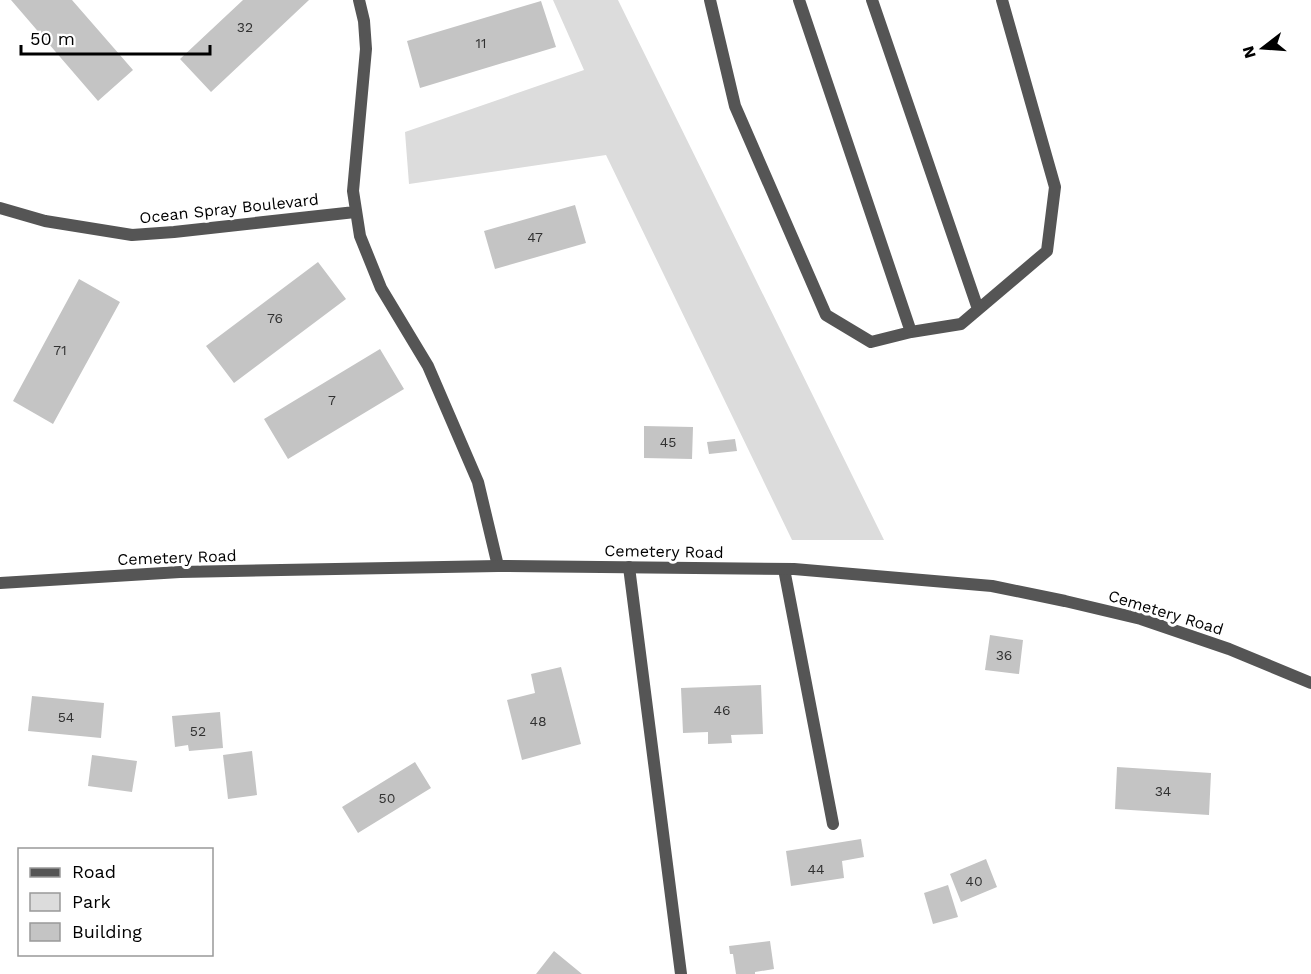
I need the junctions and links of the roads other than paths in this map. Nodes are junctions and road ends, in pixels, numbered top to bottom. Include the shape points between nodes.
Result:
1 (359, 0) edge
2 (710, 0) edge
3 (799, 0) edge
4 (872, 0) edge
5 (1002, 0) edge
6 (0, 208) edge
7 (356, 212) junction
8 (978, 309) junction
9 (911, 332) junction
10 (498, 566) junction
11 (629, 567) junction
12 (784, 569) junction
13 (0, 584) edge
14 (1311, 683) edge
15 (833, 824) dead end
16 (681, 974) edge

1 - 7 street via 366,49 353,191
2 - 9 street via 735,106 826,315 871,342
3 - 9 street
4 - 8 street
5 - 8 street via 1055,187 1047,251
6 - 7 street, Ocean Spray Boulevard via 45,221 132,235
7 - 10 street via 360,236 381,288 428,366 478,482
8 - 9 street via 961,324
10 - 11 street, Cemetery Road
10 - 13 street, Cemetery Road via 180,572
11 - 12 street, Cemetery Road
11 - 16 street
12 - 14 street, Cemetery Road via 992,586 1065,601 1141,619
12 - 15 street

